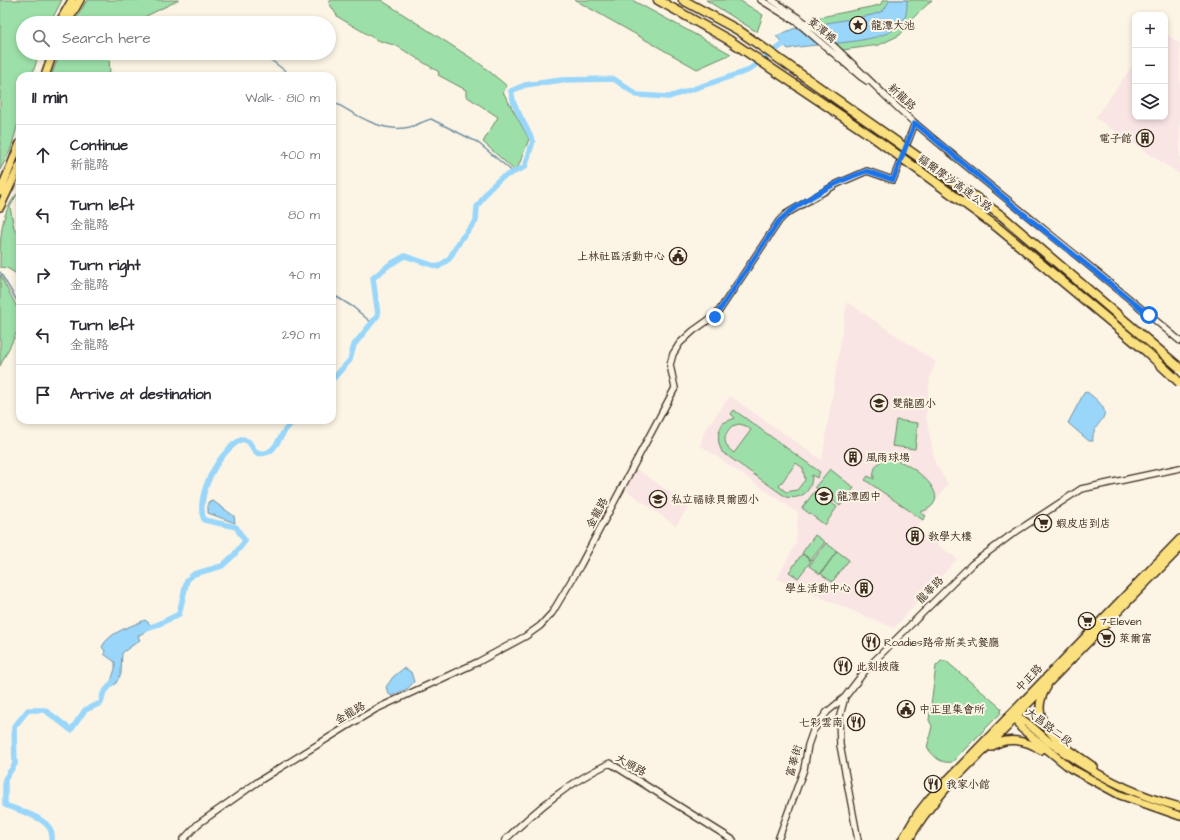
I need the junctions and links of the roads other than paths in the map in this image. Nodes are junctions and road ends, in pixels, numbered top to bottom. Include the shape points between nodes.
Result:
1 (72, 0) edge
2 (80, 0) edge
3 (658, 0) edge
4 (683, 0) edge
5 (761, 0) edge
6 (772, 0) edge
7 (63, 16) edge
8 (71, 16) edge
9 (800, 21) junction
10 (46, 60) edge
11 (51, 60) edge
12 (41, 72) edge
13 (46, 72) edge
14 (870, 82) joint
15 (915, 123) junction
16 (16, 153) edge
17 (16, 174) edge
18 (0, 192) edge
19 (0, 207) edge
20 (1180, 341) edge
21 (1180, 368) edge
22 (1180, 383) edge
23 (1180, 468) edge
24 (1180, 539) edge
25 (1180, 548) edge
26 (1056, 676) junction
27 (845, 697) junction
28 (1016, 716) junction
29 (982, 752) junction
30 (1070, 768) junction
31 (1110, 780) junction
32 (1180, 806) edge
33 (1180, 816) edge
34 (183, 840) edge
35 (505, 840) edge
36 (733, 840) edge
37 (778, 840) edge
38 (858, 840) edge
39 (902, 840) edge
40 (908, 840) edge

1 - 7 main road
2 - 8 main road
3 - 22 highway, 福爾摩沙高速公路, bridge via 729,40 873,137 997,227 1147,352
4 - 21 highway, 福爾摩沙高速公路, bridge via 738,30 1002,216
5 - 9 street
6 - 9 street
9 - 14 street, 菱潭橋
10 - 12 main road
11 - 13 main road
14 - 15 street, 新龍路
15 - 20 street, 新龍路
15 - 34 street, 金龍路 via 893,180 867,171 837,184 786,214 717,314 693,331 678,347 670,366 675,388 580,566 547,619 526,636 478,662 376,709 346,727 259,781 198,824
16 - 18 main road
17 - 19 main road
23 - 27 street, 龍華路 via 1081,489 1011,535 976,560 952,583 868,667
24 - 39 main road, 中正路 via 929,799
25 - 26 main road, 中正路
26 - 28 main road, 中正路
26 - 31 main road via 1046,689 1042,700 1044,725 1057,740
27 - 37 street, 富華街 via 827,712 813,730 804,769
27 - 38 street, 龍華路 via 838,732
28 - 29 main road, 中正路
28 - 30 main road, 大昌路二段 via 1021,728
28 - 31 main road, 大昌路二段 via 1083,765
29 - 30 main road via 1008,740 1021,741 1039,748
29 - 40 main road, 中正路 via 931,807
30 - 33 main road, 大昌路二段 via 1120,795
31 - 32 main road, 大昌路二段 via 1163,802
35 - 36 street, 大順路 via 559,791 610,763

